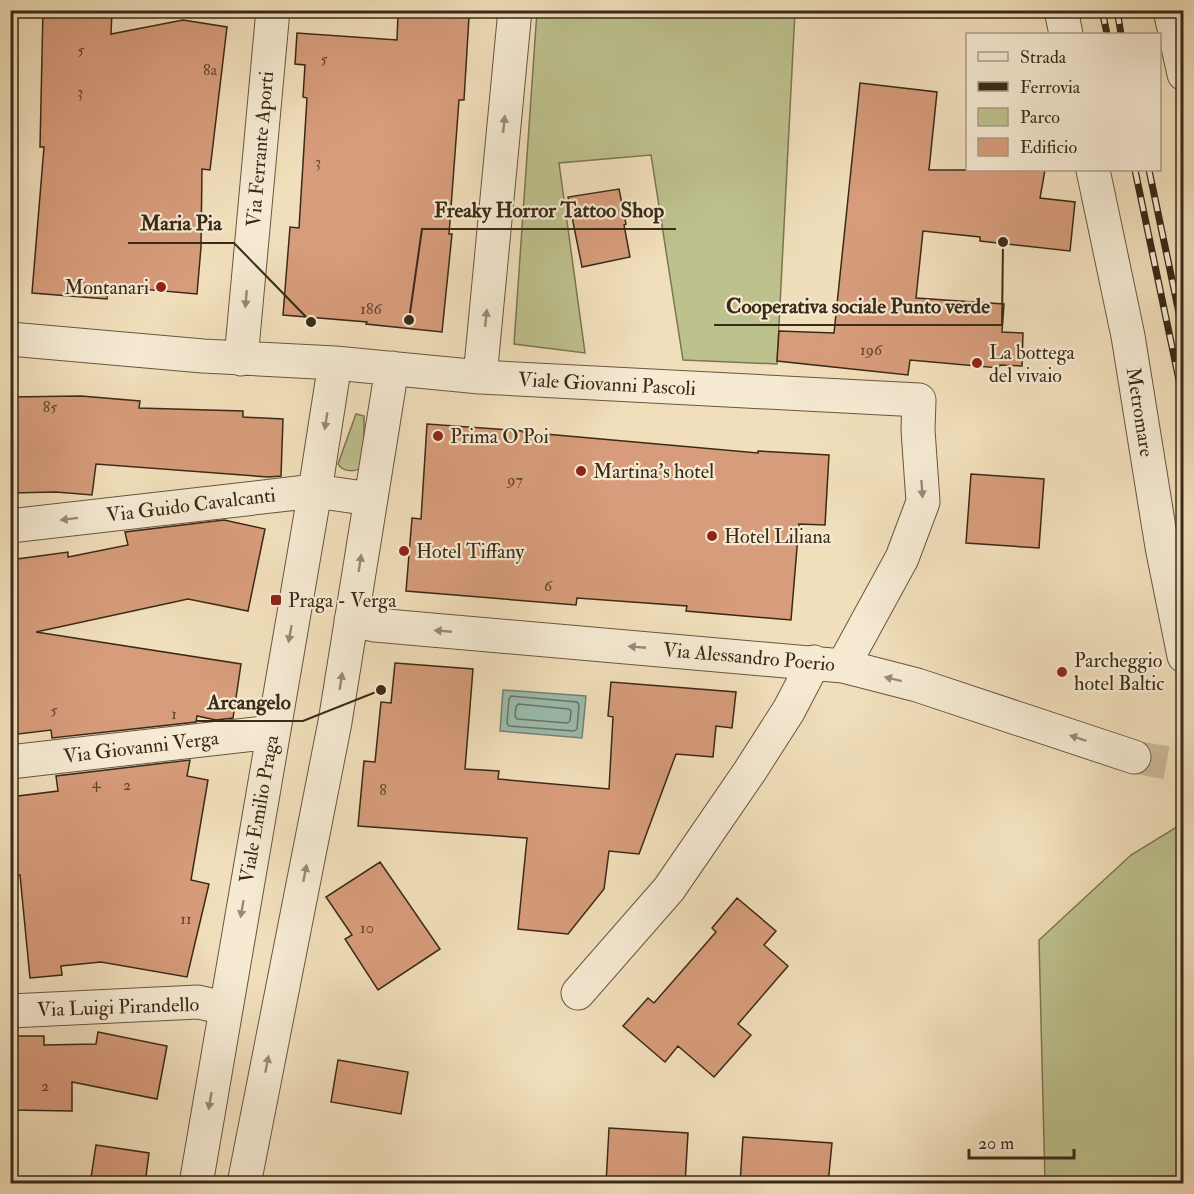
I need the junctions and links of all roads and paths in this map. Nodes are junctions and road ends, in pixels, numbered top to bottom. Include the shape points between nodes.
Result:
1 (273, 10) edge
2 (515, 10) edge
3 (1061, 10) edge
4 (1175, 20) edge
5 (1065, 33) edge
6 (1184, 74) edge
7 (1093, 171) edge
8 (10, 339) edge
9 (240, 358) junction
10 (335, 363) junction
11 (392, 368) junction
12 (480, 377) junction
13 (315, 491) junction
14 (371, 499) junction
15 (10, 526) edge
16 (351, 620) junction
17 (1184, 656) edge
18 (829, 664) junction
19 (272, 732) junction
20 (1134, 757) tunnel mouth
21 (10, 762) edge
22 (578, 993) dead end
23 (225, 1008) junction
24 (10, 1011) edge
25 (196, 1184) edge
26 (244, 1184) edge

1 -> 9 street, Via Ferrante Aporti
12 -> 2 street
3 - 5 street
4 - 6 street
7 - 17 street, Metromare via 1128,336
8 - 9 street, Viale Giovanni Pascoli
9 - 10 street, Viale Giovanni Pascoli
10 - 11 street, Viale Giovanni Pascoli
10 -> 13 street, Viale Emilio Praga
11 - 12 street, Viale Giovanni Pascoli
11 - 14 street
12 -> 18 street, Viale Giovanni Pascoli via 919,400 922,502 902,558 850,657
13 - 14 street, Via Guido Cavalcanti
13 -> 15 street, Via Guido Cavalcanti
13 -> 19 street, Viale Emilio Praga
16 -> 14 street
18 -> 16 street, Via Alessandro Poerio
26 -> 16 street via 333,731
20 -> 18 street, Via Alessandro Poerio via 917,685
18 - 22 street, Viale Giovanni Pascoli via 789,710 669,889
19 - 21 street, Via Giovanni Verga
19 -> 23 street, Viale Emilio Praga
23 - 24 street, Via Luigi Pirandello via 198,1002
23 -> 25 street, Viale Emilio Praga

